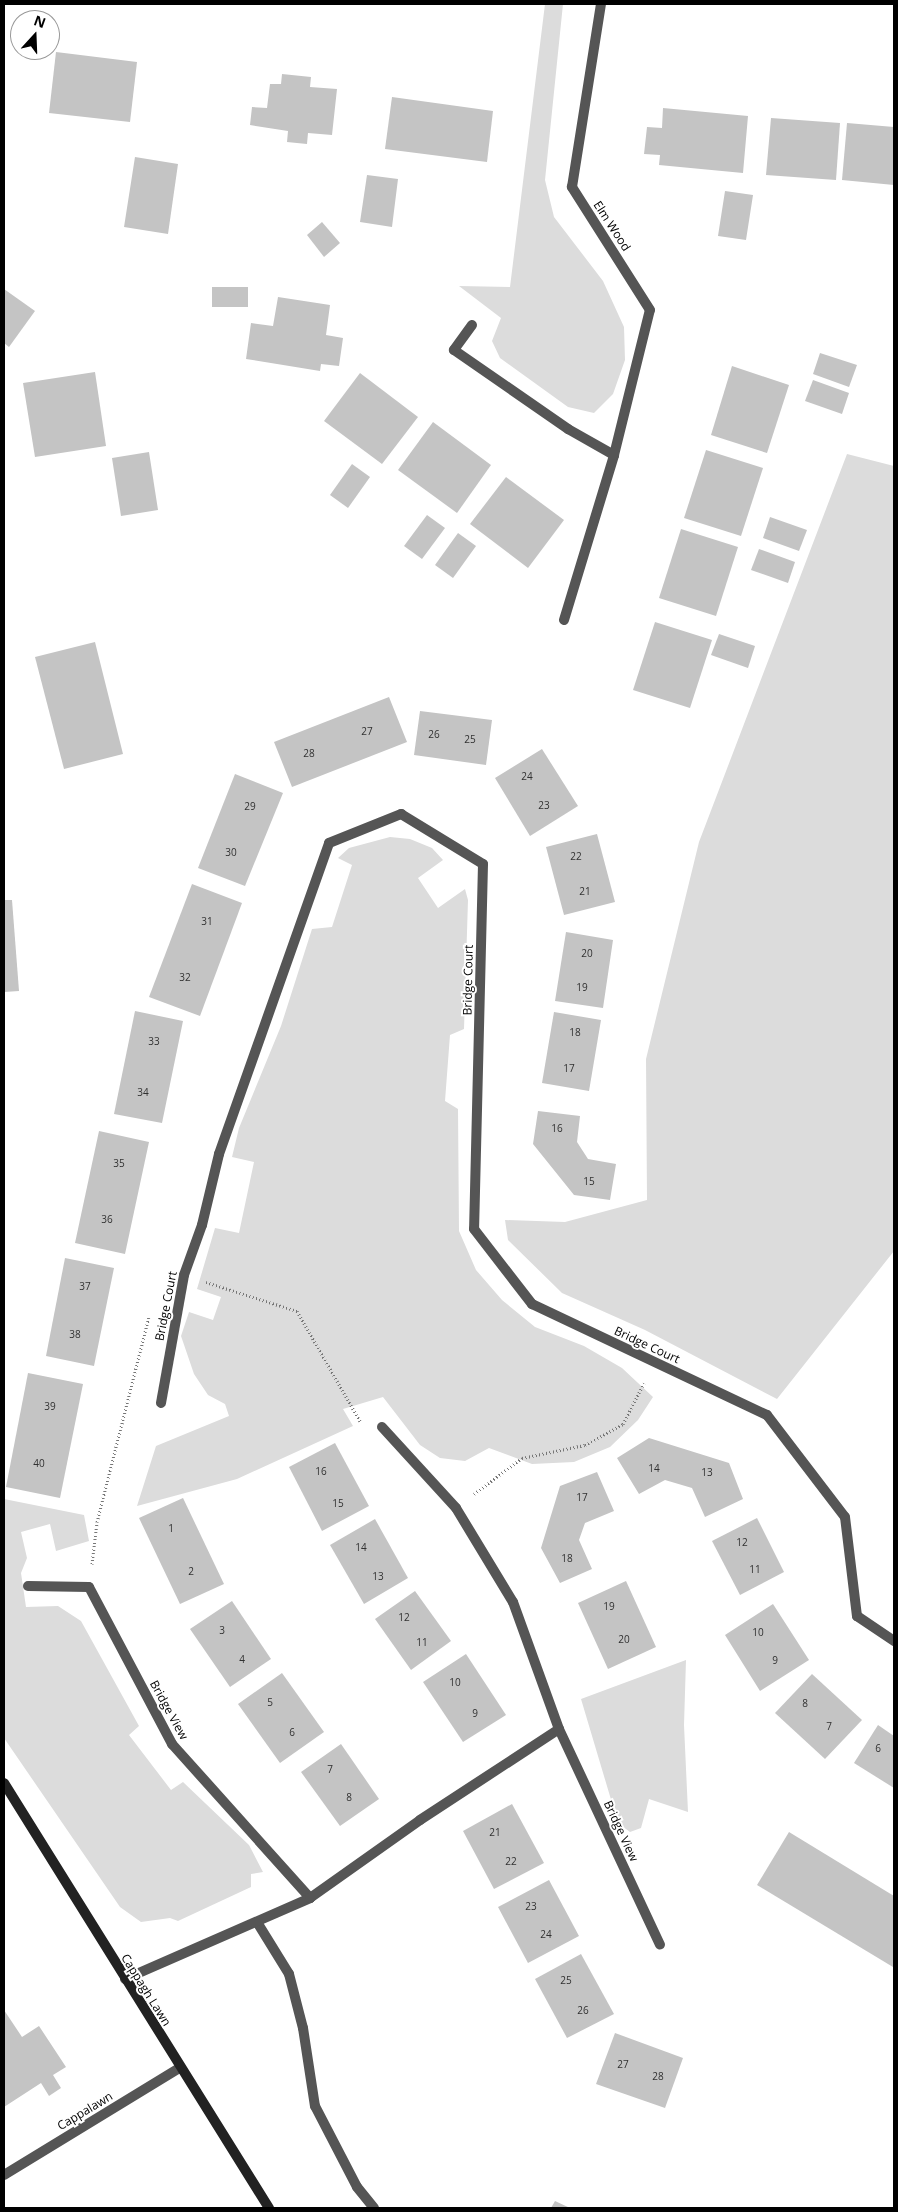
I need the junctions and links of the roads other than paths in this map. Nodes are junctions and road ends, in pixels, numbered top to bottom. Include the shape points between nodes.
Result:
1 (601, 4) edge
2 (472, 325) dead end
3 (614, 455) junction
4 (564, 620) dead end
5 (161, 1403) dead end
6 (382, 1427) road end
7 (28, 1586) dead end
8 (894, 1641) edge
9 (559, 1729) junction
10 (4, 1783) edge
11 (310, 1898) junction
12 (257, 1922) junction
13 (660, 1944) dead end
14 (125, 1979) junction
15 (179, 2068) junction
16 (4, 2175) edge
17 (269, 2208) edge
18 (374, 2208) edge

1 - 3 street, Elm Wood via 572,187 650,310
2 - 3 street via 454,350 568,429
3 - 4 street, Elm Wood
5 - 8 street, Bridge Court via 184,1275 202,1225 218,1154 329,843 401,814 483,864 474,1229 532,1304 767,1415 845,1517 857,1616
6 - 9 street, Bridge View via 456,1508 512,1602
7 - 11 street, Bridge View via 89,1587 172,1744
9 - 11 street via 420,1820
9 - 13 street, Bridge View
10 - 14 street, Cappagh Lawn
11 - 12 street
12 - 14 street
12 - 18 street via 289,1974 304,2028 315,2106 357,2187
14 - 15 street, Cappagh Lawn
15 - 16 street, Cappalawn
15 - 17 street, Cappagh Lawn

